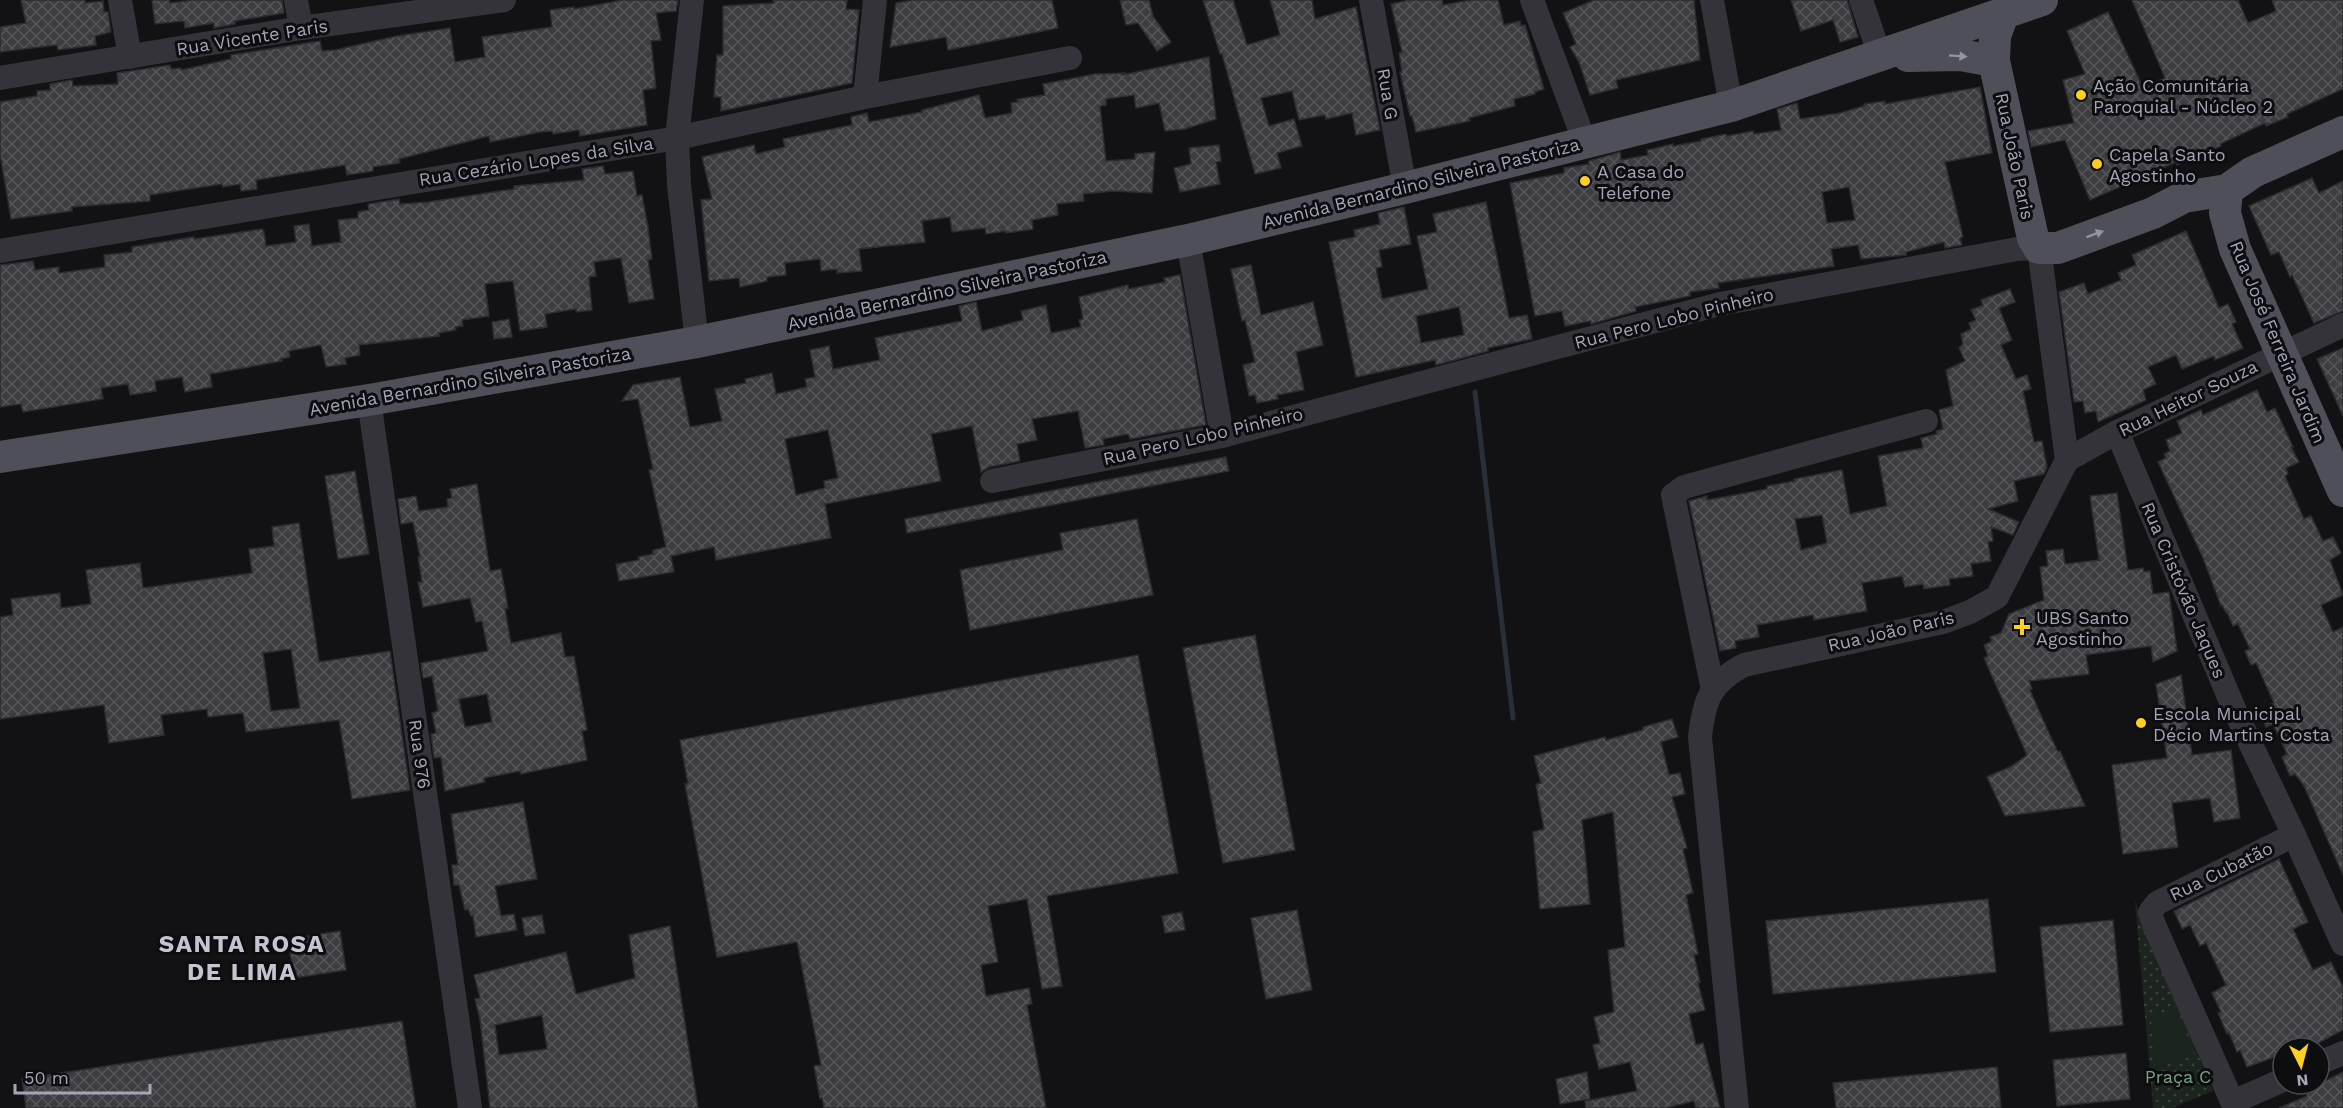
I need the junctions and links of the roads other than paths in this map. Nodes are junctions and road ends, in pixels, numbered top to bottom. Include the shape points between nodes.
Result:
1 (120, 0) edge
2 (296, 0) edge
3 (504, 0) edge
4 (692, 0) edge
5 (875, 0) edge
6 (1371, 0) edge
7 (1532, 0) edge
8 (1712, 0) edge
9 (1861, 0) edge
10 (2042, 0) edge
11 (2001, 7) edge
12 (302, 28) junction
13 (1880, 56) junction
14 (129, 57) junction
15 (1070, 58) dead end
16 (1994, 61) junction
17 (0, 78) edge
18 (865, 97) junction
19 (1731, 106) junction
20 (2343, 132) edge
21 (677, 138) junction
22 (1585, 142) junction
23 (1406, 188) junction
24 (2226, 202) junction
25 (1188, 240) junction
26 (2039, 248) junction
27 (0, 251) edge
28 (2343, 325) edge
29 (697, 342) junction
30 (2280, 354) junction
31 (369, 400) junction
32 (1926, 421) dead end
33 (2117, 432) junction
34 (1222, 436) junction
35 (0, 457) edge
36 (2067, 460) junction
37 (993, 481) dead end
38 (2343, 491) edge
39 (1713, 690) junction
40 (2294, 835) junction
41 (2343, 944) edge
42 (2271, 1086) edge
43 (2234, 1105) edge
44 (470, 1108) edge
45 (1737, 1108) edge

1 - 14 street
2 - 12 street
3 - 12 street, Rua Vicente Paris
4 - 21 street
5 - 18 street
6 - 23 street, Rua G
7 - 22 street
8 - 19 street
9 - 13 street
10 - 11 main road, Avenida Bernardino Silveira Pastoriza
11 - 13 main road, Avenida Bernardino Silveira Pastoriza
11 - 16 main road, Rua João Paris
12 - 14 street, Rua Vicente Paris
13 -> 16 main road, Avenida Bernardino Silveira Pastoriza via 1960,55
13 - 19 main road, Avenida Bernardino Silveira Pastoriza
14 - 17 street, Rua Vicente Paris
15 - 18 street, Rua Cezário Lopes da Silva
16 - 26 main road, Rua João Paris via 2033,238
18 - 21 street, Rua Cezário Lopes da Silva
19 - 22 main road, Avenida Bernardino Silveira Pastoriza
20 - 24 main road, Rua Pero Lobo Pinheiro via 2253,172
21 - 27 street, Rua Cezário Lopes da Silva
21 - 29 street
22 - 23 main road, Avenida Bernardino Silveira Pastoriza
23 - 25 main road, Avenida Bernardino Silveira Pastoriza
26 -> 24 main road, Rua Pero Lobo Pinheiro via 2058,248 2153,213 2184,197
24 - 30 main road, Rua José Ferreira Jardim via 2235,249
25 - 29 main road, Avenida Bernardino Silveira Pastoriza
25 - 34 street
26 - 34 street, Rua Pero Lobo Pinheiro via 1720,304
26 - 36 street, Rua João Paris
28 - 30 street, Rua Heitor Souza
29 - 31 main road, Avenida Bernardino Silveira Pastoriza
30 - 33 street, Rua Heitor Souza
30 - 38 main road, Rua José Ferreira Jardim
31 - 35 main road, Avenida Bernardino Silveira Pastoriza
31 - 44 street, Rua 976
32 - 39 street via 1684,487 1673,495
33 - 36 street, Rua Heitor Souza
33 - 40 street, Rua Cristóvão Jaques via 2235,711
34 - 37 street, Rua Pero Lobo Pinheiro
36 - 39 street, Rua João Paris via 1997,597 1943,622 1744,665 1725,675
39 - 45 street, Rua João Paris via 1703,712 1700,737
40 - 41 street, Rua Cristóvão Jaques
40 - 43 street, Rua Cubatão via 2157,903 2150,912
42 - 43 street

